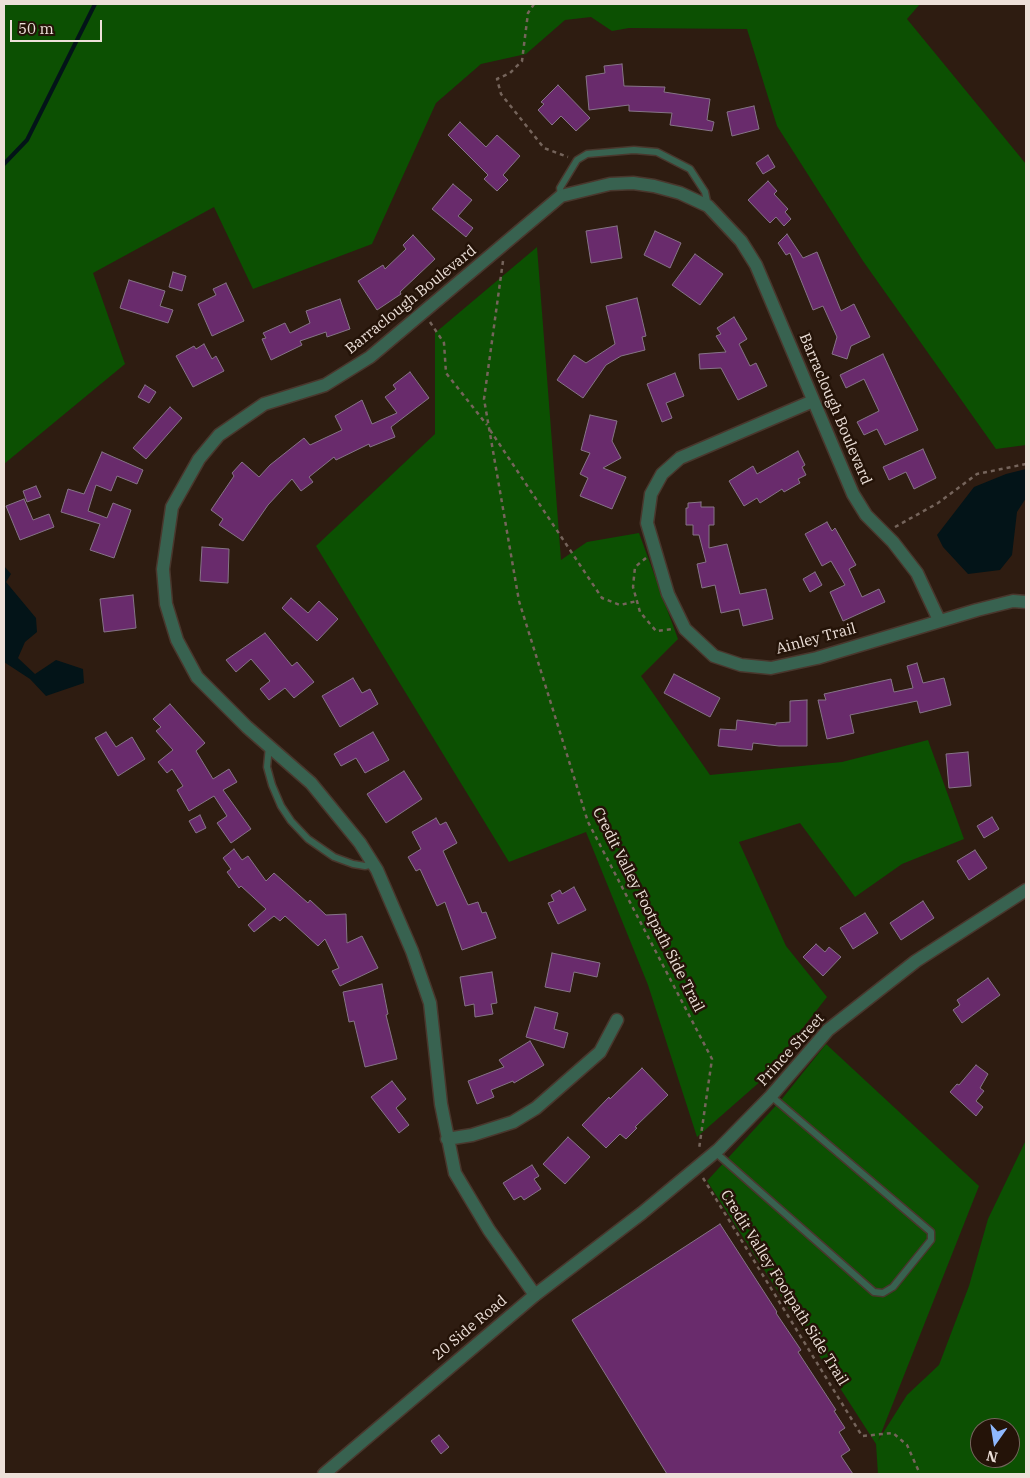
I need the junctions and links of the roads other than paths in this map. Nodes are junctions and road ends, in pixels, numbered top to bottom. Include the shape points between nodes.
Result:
1 (561, 196) junction
2 (708, 206) junction
3 (813, 400) junction
4 (1026, 602) edge
5 (939, 620) junction
6 (269, 745) junction
7 (374, 864) junction
8 (1026, 890) edge
9 (617, 1020) dead end
10 (771, 1096) junction
11 (447, 1139) junction
12 (715, 1152) junction
13 (642, 1213) joint
14 (535, 1295) junction
15 (324, 1474) edge

1 - 2 street, Barraclough Boulevard via 610,184 633,183 680,193
1 - 2 lane, Barraclough Boulevard via 560,188 577,160 587,154 617,150 657,152 690,169 705,192
1 - 6 street, Barraclough Boulevard via 370,357 325,385 264,404 219,435 199,460 172,507 163,569 166,604 177,640 197,678
2 - 3 street, Barraclough Boulevard via 741,242 756,265
3 - 5 street, Barraclough Boulevard via 853,494 866,515 918,573
3 - 5 street, Ainley Trail via 680,458 662,474 651,494 647,523 668,594 684,627 714,656 741,665 771,668 817,658
4 - 5 street, Ainley Trail via 1013,601
6 - 7 street, Barraclough Boulevard via 311,784
6 - 7 lane via 268,767 272,785 291,821 308,840 334,857 353,864
7 - 11 street, Barraclough Boulevard via 412,951 430,1003
8 - 10 street, Prince Street via 916,961 828,1030
9 - 11 street via 600,1052 536,1108 513,1122
10 - 12 street, Prince Street
10 - 12 lane via 931,1232 931,1240 893,1287 874,1292
11 - 14 street, Barraclough Boulevard via 455,1173 489,1230
12 - 13 street, Prince Street
13 - 14 street, 20 Side Road
14 - 15 street, 20 Side Road

